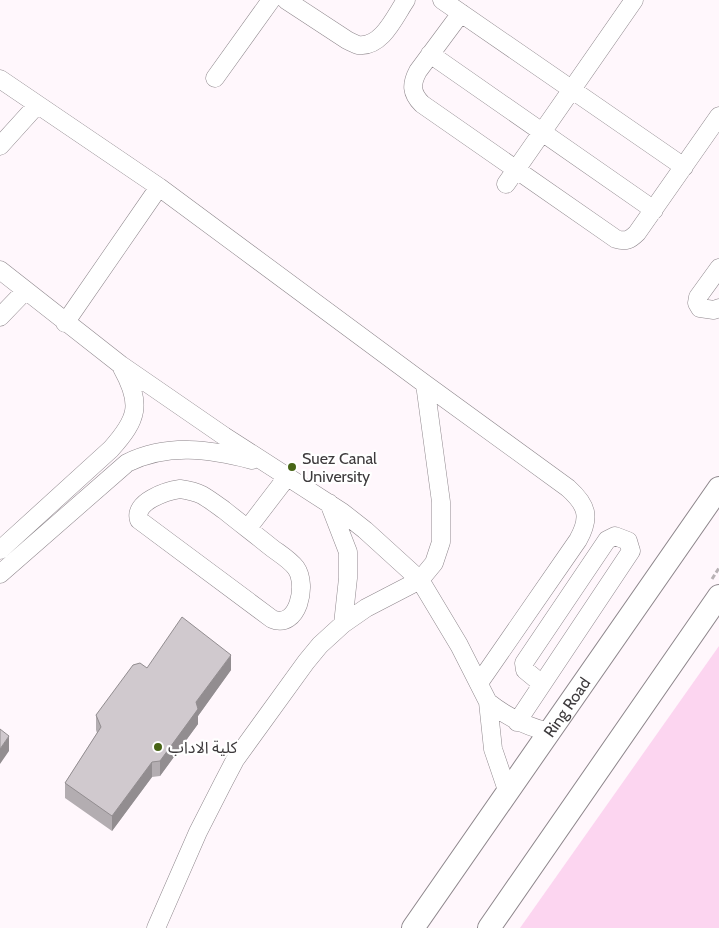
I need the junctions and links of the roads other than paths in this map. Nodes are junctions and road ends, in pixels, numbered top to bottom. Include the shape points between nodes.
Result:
1 (271, 0) edge
2 (286, 0) edge
3 (406, 0) edge
4 (442, 0) edge
5 (634, 0) edge
6 (461, 13) junction
7 (430, 54) junction
8 (215, 78) dead end
9 (0, 79) edge
10 (571, 90) junction
11 (37, 105) junction
12 (719, 116) edge
13 (542, 132) junction
14 (0, 146) edge
15 (684, 167) junction
16 (516, 170) junction
17 (506, 184) dead end
18 (159, 187) junction
19 (654, 210) junction
20 (719, 268) edge
21 (0, 270) edge
22 (25, 291) junction
23 (719, 308) edge
24 (0, 317) edge
25 (65, 323) junction
26 (121, 366) junction
27 (425, 384) junction
28 (124, 434) junction
29 (143, 455) junction
30 (266, 463) junction
31 (287, 476) junction
32 (719, 488) edge
33 (328, 504) junction
34 (248, 528) junction
35 (0, 550) edge
36 (0, 574) edge
37 (420, 580) junction
38 (719, 596) edge
39 (343, 624) junction
40 (479, 683) junction
41 (542, 684) junction
42 (488, 702) junction
43 (517, 722) junction
44 (550, 732) junction
45 (508, 793) junction
46 (156, 928) edge
47 (413, 928) edge
48 (489, 928) edge

1 - 8 lane
2 - 3 lane via 358,45 370,44 380,38
4 - 6 lane
5 - 10 lane
6 - 7 lane
6 - 10 lane
7 - 13 lane
7 - 16 lane via 413,80 415,98
9 - 11 lane
10 - 13 lane
10 - 15 lane
11 - 14 lane
11 - 18 lane
12 - 15 lane
13 - 16 lane
13 - 19 lane
15 - 19 lane
16 - 17 lane
16 - 19 lane via 624,242 632,239
18 - 25 lane
18 - 27 lane
20 - 23 lane via 697,303 705,310
21 - 22 lane
22 - 24 lane
22 - 25 lane
25 - 26 lane
26 - 28 lane via 132,385 135,406 132,422
26 - 30 lane
27 - 37 lane via 441,502 442,542 434,563
27 - 40 lane via 568,488 583,504 586,515 585,528 578,540
28 - 29 lane via 139,440
28 - 35 lane
29 - 30 lane via 192,449
29 - 36 lane via 127,463
30 - 31 lane
31 - 33 lane
31 - 34 lane
32 - 44 main road, Ring Road
33 - 37 lane via 365,530
33 - 39 lane via 348,552
34 - 34 lane via 203,496 180,489 156,496 137,515 142,524 272,619 285,621 291,617 301,592 300,574
37 - 39 lane
37 - 40 lane
38 - 48 main road
39 - 46 lane via 306,662 235,760 198,832
40 - 42 lane
41 - 41 lane via 631,551 628,541 615,536 607,540 524,663 525,670
41 - 43 lane
42 - 43 lane
42 - 45 lane via 493,749
43 - 44 lane
44 - 45 main road, Ring Road
45 - 47 main road, Ring Road

